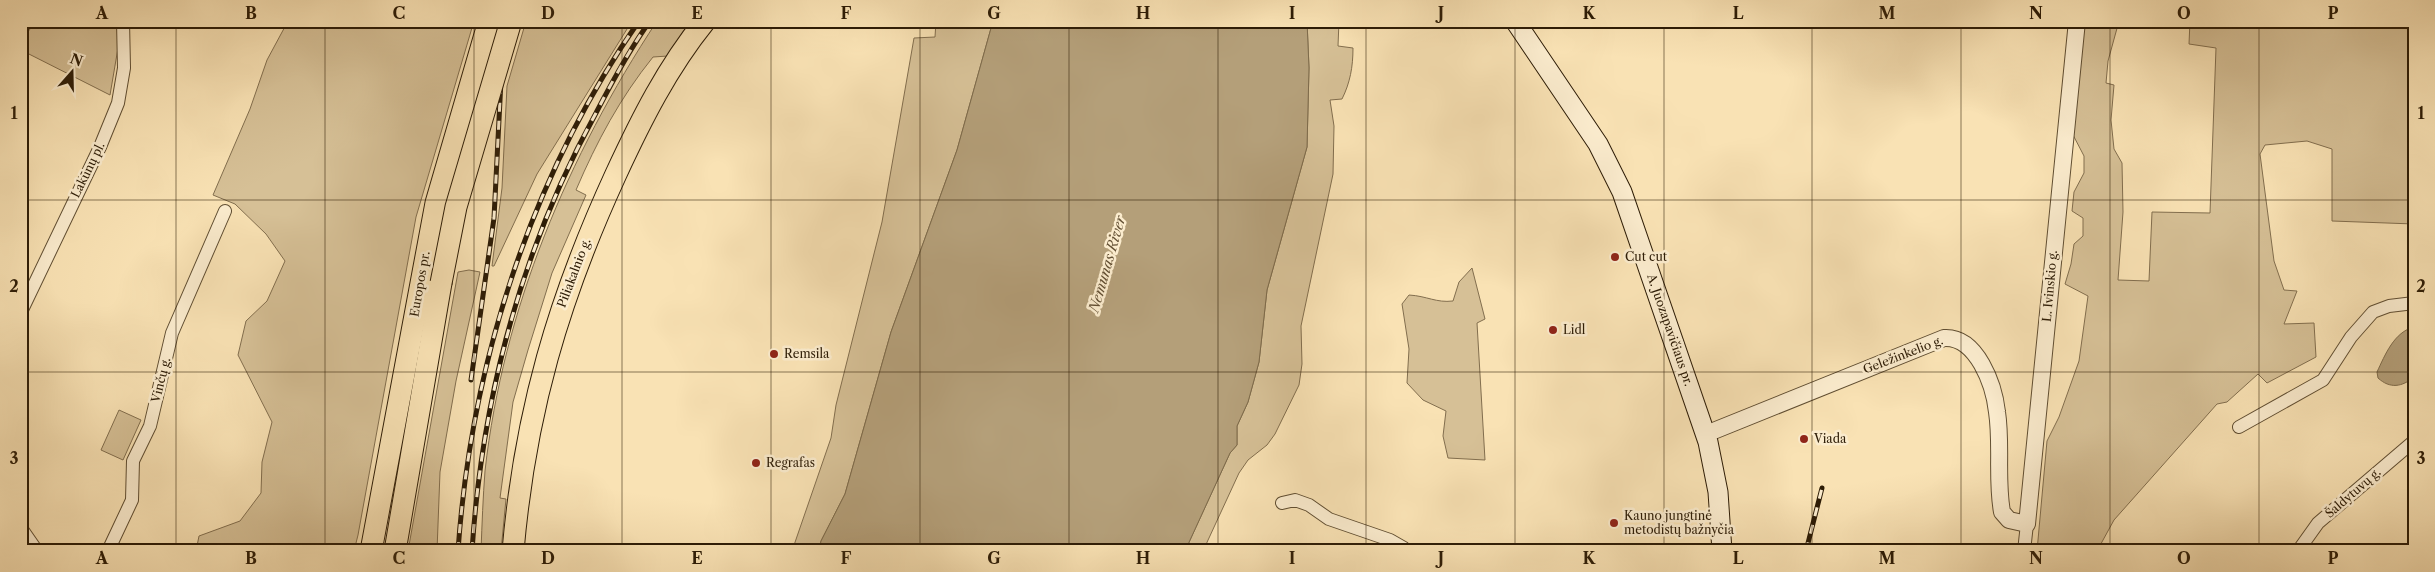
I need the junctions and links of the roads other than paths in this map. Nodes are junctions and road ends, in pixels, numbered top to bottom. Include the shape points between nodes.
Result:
1 (123, 21) edge
2 (489, 21) edge
3 (511, 21) edge
4 (705, 21) edge
5 (1515, 21) edge
6 (2076, 21) edge
7 (225, 211) dead end
8 (2414, 302) edge
9 (21, 312) edge
10 (2239, 427) dead end
11 (1706, 434) junction
12 (2414, 441) edge
13 (1282, 503) dead end
14 (2027, 524) junction
15 (21, 528) edge
16 (38, 551) edge
17 (108, 551) edge
18 (371, 551) edge
19 (395, 551) edge
20 (513, 551) edge
21 (1402, 551) edge
22 (1722, 551) edge
23 (2024, 551) edge
24 (2298, 551) edge

1 - 9 street, Lakūnų pl. via 124,68 118,103
2 - 18 main road, Europos pr. via 436,203
3 - 19 main road, Europos pr., bridge via 456,208
4 - 20 main road, Piliakalnio g. via 674,62 645,114 599,212 561,307 530,424
5 - 11 main road, A. Juozapavičiaus pr. via 1598,144 1615,176
6 - 14 street, L. Ivinskio g.
7 - 17 street, Vinčų g. via 172,333 150,426 133,461 132,500
8 - 10 street via 2373,312 2351,337 2323,380
11 - 14 street, Geležinkelio g. via 1944,338 1960,340 1976,356 1995,402 2002,512 2009,520
11 - 22 main road, A. Juozapavičiaus pr. via 1718,492
12 - 24 street, Šaldytuvų g. via 2318,523
13 - 21 street via 1295,500 1309,505 1329,519 1390,540 1404,548
14 - 23 street, L. Ivinskio g.
15 - 16 street

